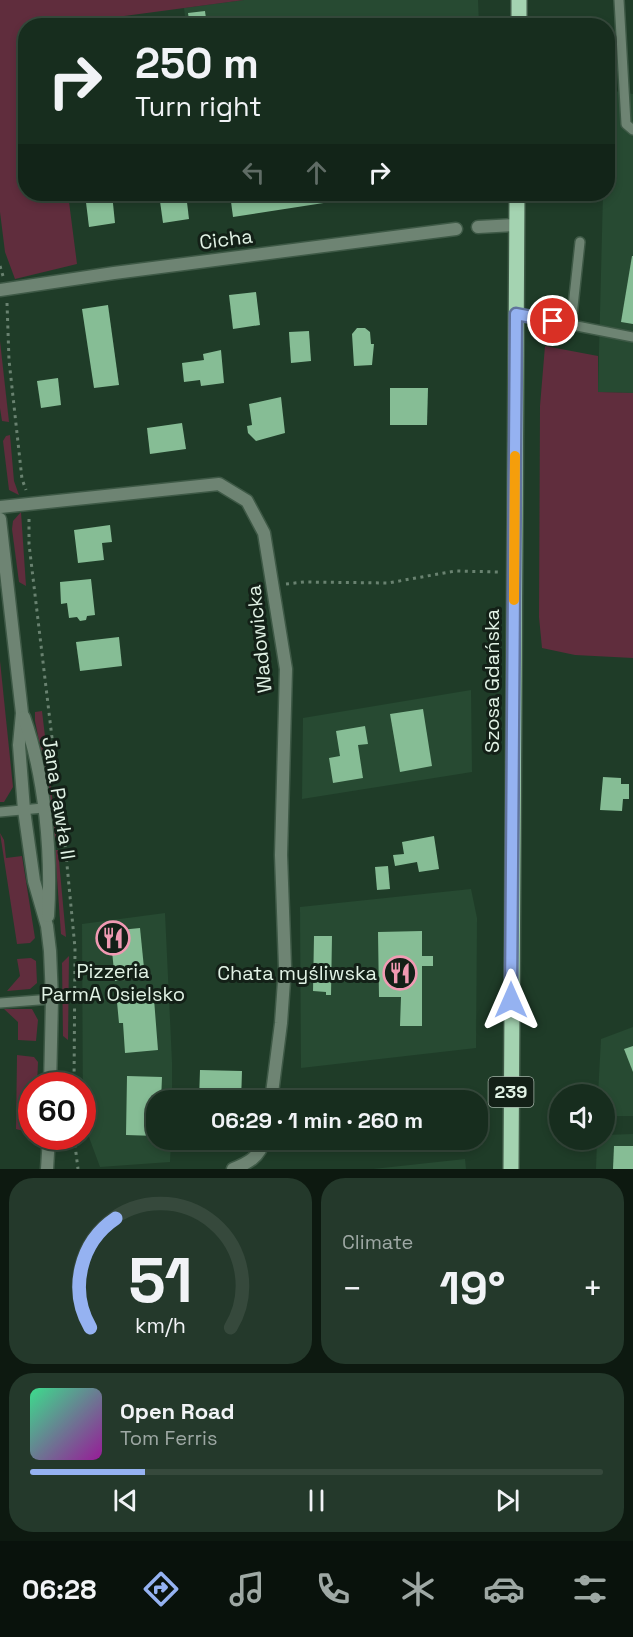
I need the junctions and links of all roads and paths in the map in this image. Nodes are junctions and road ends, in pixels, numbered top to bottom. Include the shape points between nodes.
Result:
1 (519, 0) edge
2 (619, 0) edge
3 (519, 18) edge
4 (629, 114) edge
5 (633, 130) edge
6 (517, 201) edge
7 (516, 225) junction
8 (478, 227) dead end
9 (456, 229) dead end
10 (580, 242) dead end
11 (3, 293) edge
12 (516, 314) junction
13 (571, 325) junction
14 (633, 337) edge
15 (30, 496) dead end
16 (0, 507) edge
17 (29, 516) dead end
18 (0, 519) edge
19 (514, 573) junction
20 (274, 585) junction
21 (49, 711) dead end
22 (22, 713) junction
23 (43, 807) junction
24 (24, 810) junction
25 (0, 812) edge
26 (47, 927) junction
27 (75, 940) dead end
28 (52, 999) junction
29 (0, 1003) edge
30 (50, 1072) edge
31 (74, 1072) edge
32 (272, 1090) edge
33 (48, 1150) edge
34 (76, 1150) edge
35 (260, 1150) edge
36 (47, 1169) edge
37 (78, 1169) edge
38 (233, 1169) edge
39 (511, 1169) edge

1 - 3 main road
2 - 4 lane
4 - 5 lane via 626,124
6 - 7 main road, Szosa Gdańska / 239
7 - 8 street
7 - 12 main road, Szosa Gdańska / 239
9 - 11 street, Cicha via 114,273
10 - 13 lane
11 - 15 path via 21,471
12 - 13 lane
12 - 19 main road, Szosa Gdańska / 239
13 - 14 lane
16 - 20 street, Wadowicka via 219,484 247,501 264,533
17 - 21 path
18 - 22 street, Jana Pawła II
19 - 20 path via 454,571 388,583
19 - 39 main road, Szosa Gdańska / 239
20 - 32 street, Wadowicka via 286,669 281,855 285,968
22 - 23 street, Jana Pawła II via 33,743
22 - 24 street, Jana Pawła II via 19,745
23 - 24 lane
23 - 26 street, Jana Pawła II via 51,879
24 - 25 lane
24 - 26 street, Jana Pawła II via 34,881
26 - 28 street, Jana Pawła II
27 - 31 path
28 - 29 lane
28 - 30 street, Jana Pawła II
33 - 36 street
34 - 37 path
35 - 38 street via 251,1162

